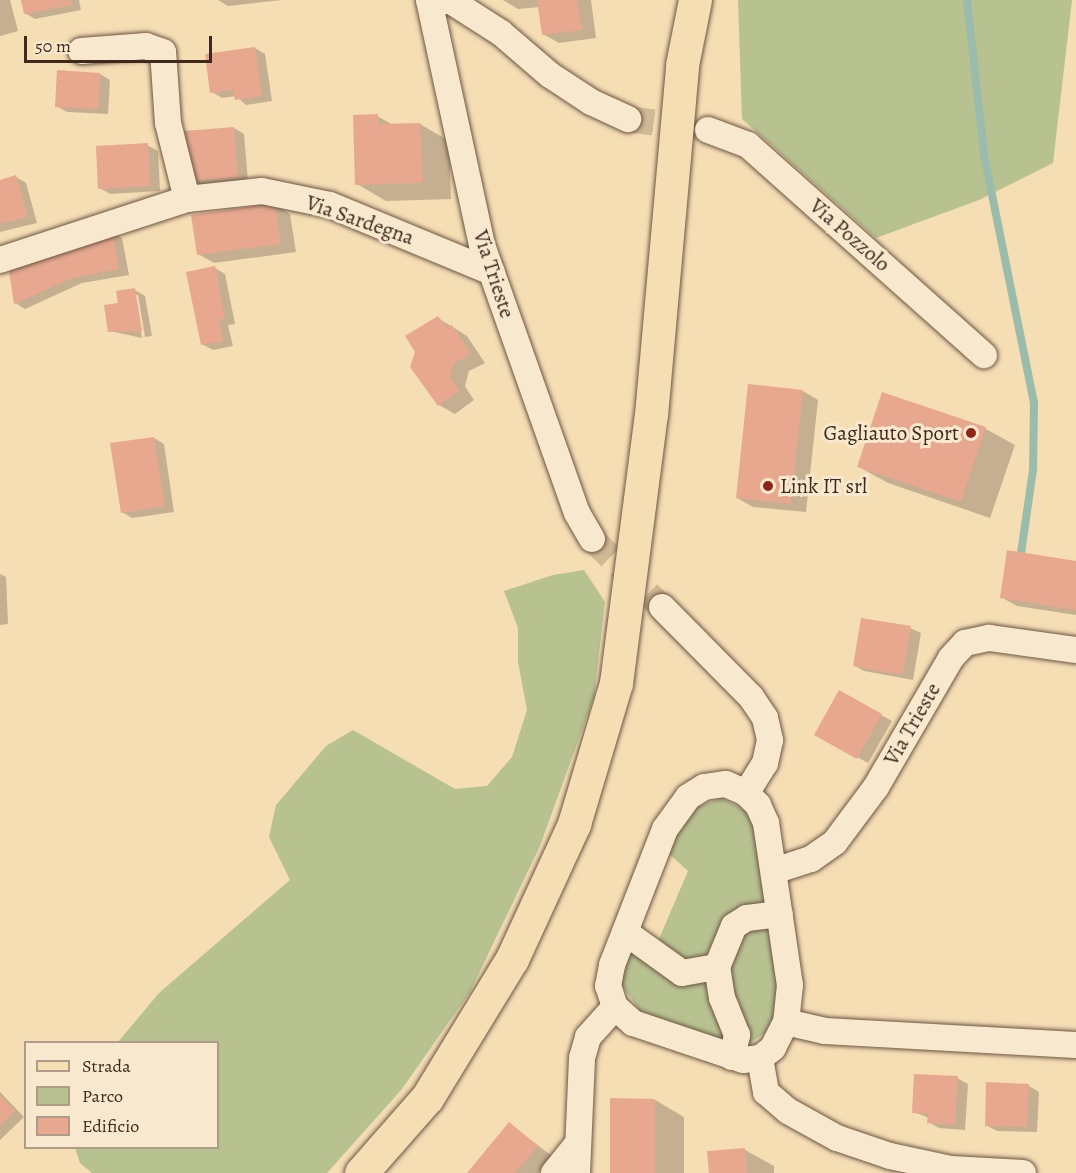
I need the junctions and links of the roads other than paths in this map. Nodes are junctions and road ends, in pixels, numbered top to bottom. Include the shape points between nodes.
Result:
1 (429, 0) edge
2 (695, 0) edge
3 (81, 51) dead end
4 (628, 119) tunnel mouth
5 (708, 130) tunnel mouth
6 (187, 199) junction
7 (0, 260) edge
8 (492, 272) junction
9 (984, 355) dead end
10 (592, 539) tunnel mouth
11 (662, 607) tunnel mouth
12 (1076, 650) edge
13 (746, 793) junction
14 (774, 871) junction
15 (780, 914) junction
16 (625, 932) junction
17 (717, 968) junction
18 (615, 1007) junction
19 (786, 1022) junction
20 (1076, 1045) edge
21 (732, 1058) junction
22 (760, 1058) junction
23 (576, 1146) junction
24 (361, 1173) edge
25 (554, 1173) edge
26 (577, 1173) edge
27 (1023, 1173) edge

1 - 4 street via 450,1 501,33 550,75 591,102
1 - 8 street, Via Trieste via 482,244
2 - 24 main road via 682,65 651,415 616,683 574,824 512,959 427,1098
3 - 6 street via 146,46 163,52 168,123
5 - 9 street, Via Pozzolo via 748,145
6 - 7 street, Via Sardegna
6 - 8 street, Via Sardegna via 262,191 330,205
8 - 10 street, Via Trieste via 577,513
11 - 13 street via 752,697 765,718 770,740 765,763
12 - 14 street, Via Trieste via 989,638 965,643 951,658 876,787 835,842 811,859
13 - 14 street via 758,805 766,823
13 - 16 street via 726,784 704,787 688,796 665,829
14 - 15 street
15 - 17 street via 747,918 734,926
15 - 19 street via 789,985
16 - 17 street via 682,973
16 - 18 street via 608,986
17 - 21 street via 722,998 737,1035
18 - 21 street via 633,1023
18 - 23 street via 588,1037 582,1058
19 - 20 street via 825,1031
19 - 22 street via 773,1048
21 - 22 street
22 - 27 street via 766,1092 788,1111 837,1138 890,1156 951,1169
23 - 25 street
23 - 26 street

